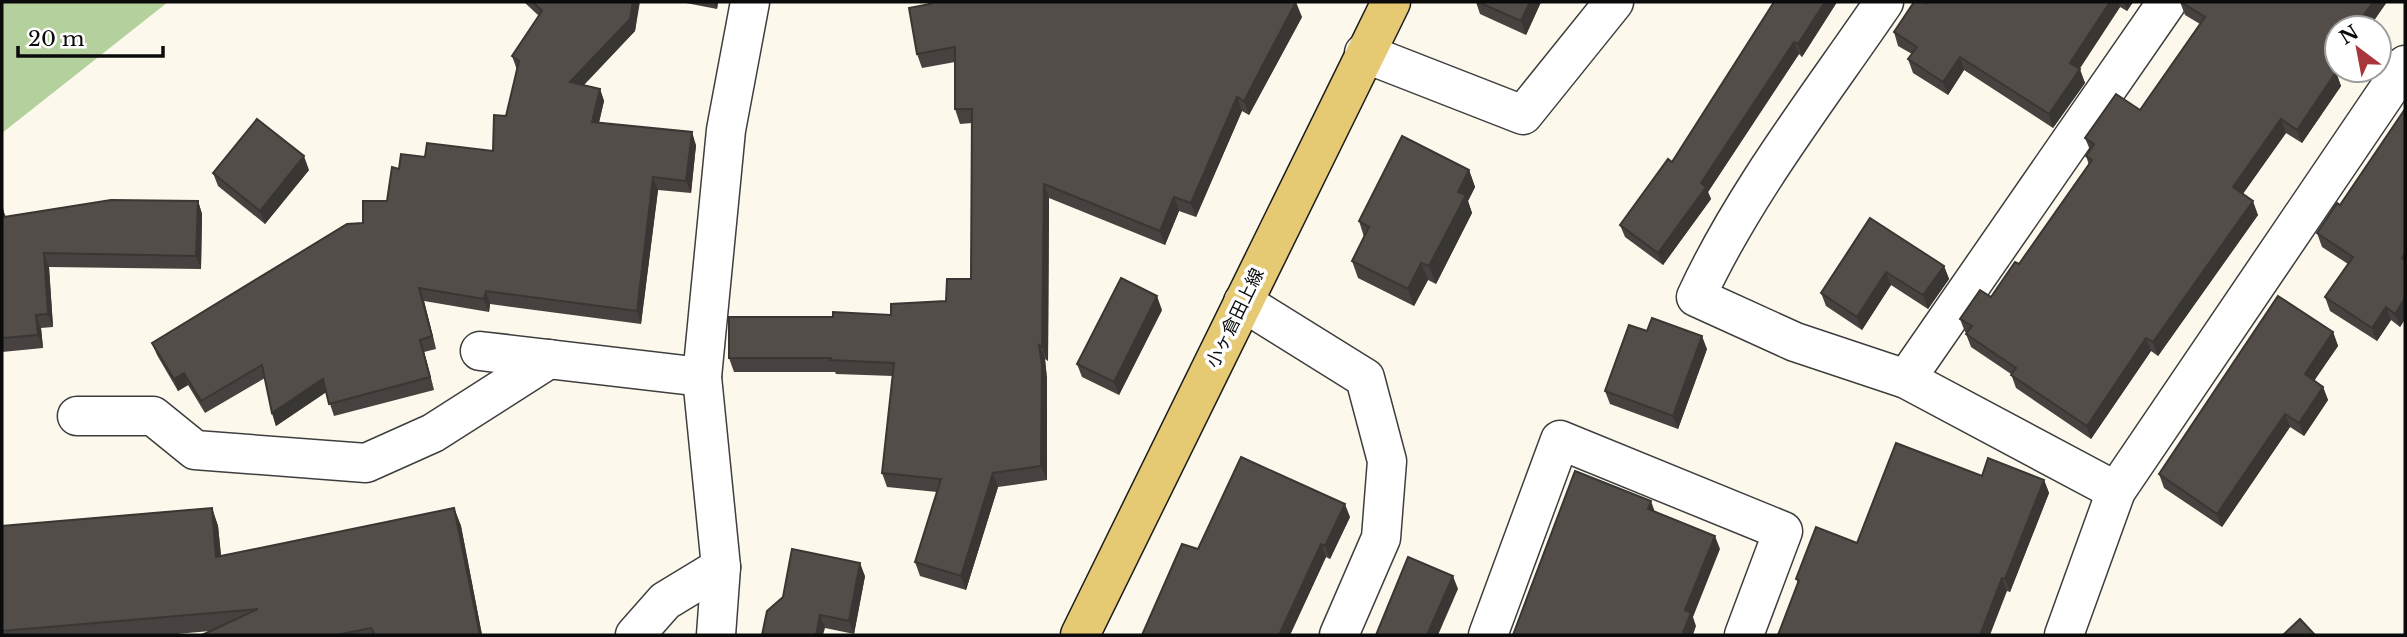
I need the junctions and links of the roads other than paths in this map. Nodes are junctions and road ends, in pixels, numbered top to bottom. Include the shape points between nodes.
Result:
1 (750, 2) edge
2 (1391, 2) edge
3 (1614, 2) edge
4 (1884, 2) edge
5 (2167, 2) edge
6 (1364, 53) junction
7 (2405, 65) edge
8 (1242, 302) junction
9 (480, 351) dead end
10 (549, 359) junction
11 (702, 377) junction
12 (1906, 379) junction
13 (77, 416) dead end
14 (2116, 491) junction
15 (721, 567) junction
16 (635, 635) edge
17 (716, 635) edge
18 (1080, 635) edge
19 (1339, 635) edge
20 (1488, 635) edge
21 (1744, 635) edge
22 (2064, 635) edge

1 - 11 street via 726,130
2 - 6 main road, 小ヶ倉田上線
3 - 6 street via 1523,115
4 - 12 street via 1777,158 1696,297 1795,342
5 - 12 street
6 - 8 main road, 小ヶ倉田上線
7 - 14 street
8 - 18 main road, 小ヶ倉田上線
8 - 19 street via 1365,378 1387,461 1381,538
9 - 10 street
10 - 11 street
10 - 13 street via 433,433 366,463 195,450 153,416
11 - 15 street
12 - 14 street
14 - 22 street
15 - 16 street via 665,601
15 - 17 street
20 - 21 street via 1560,440 1783,531

